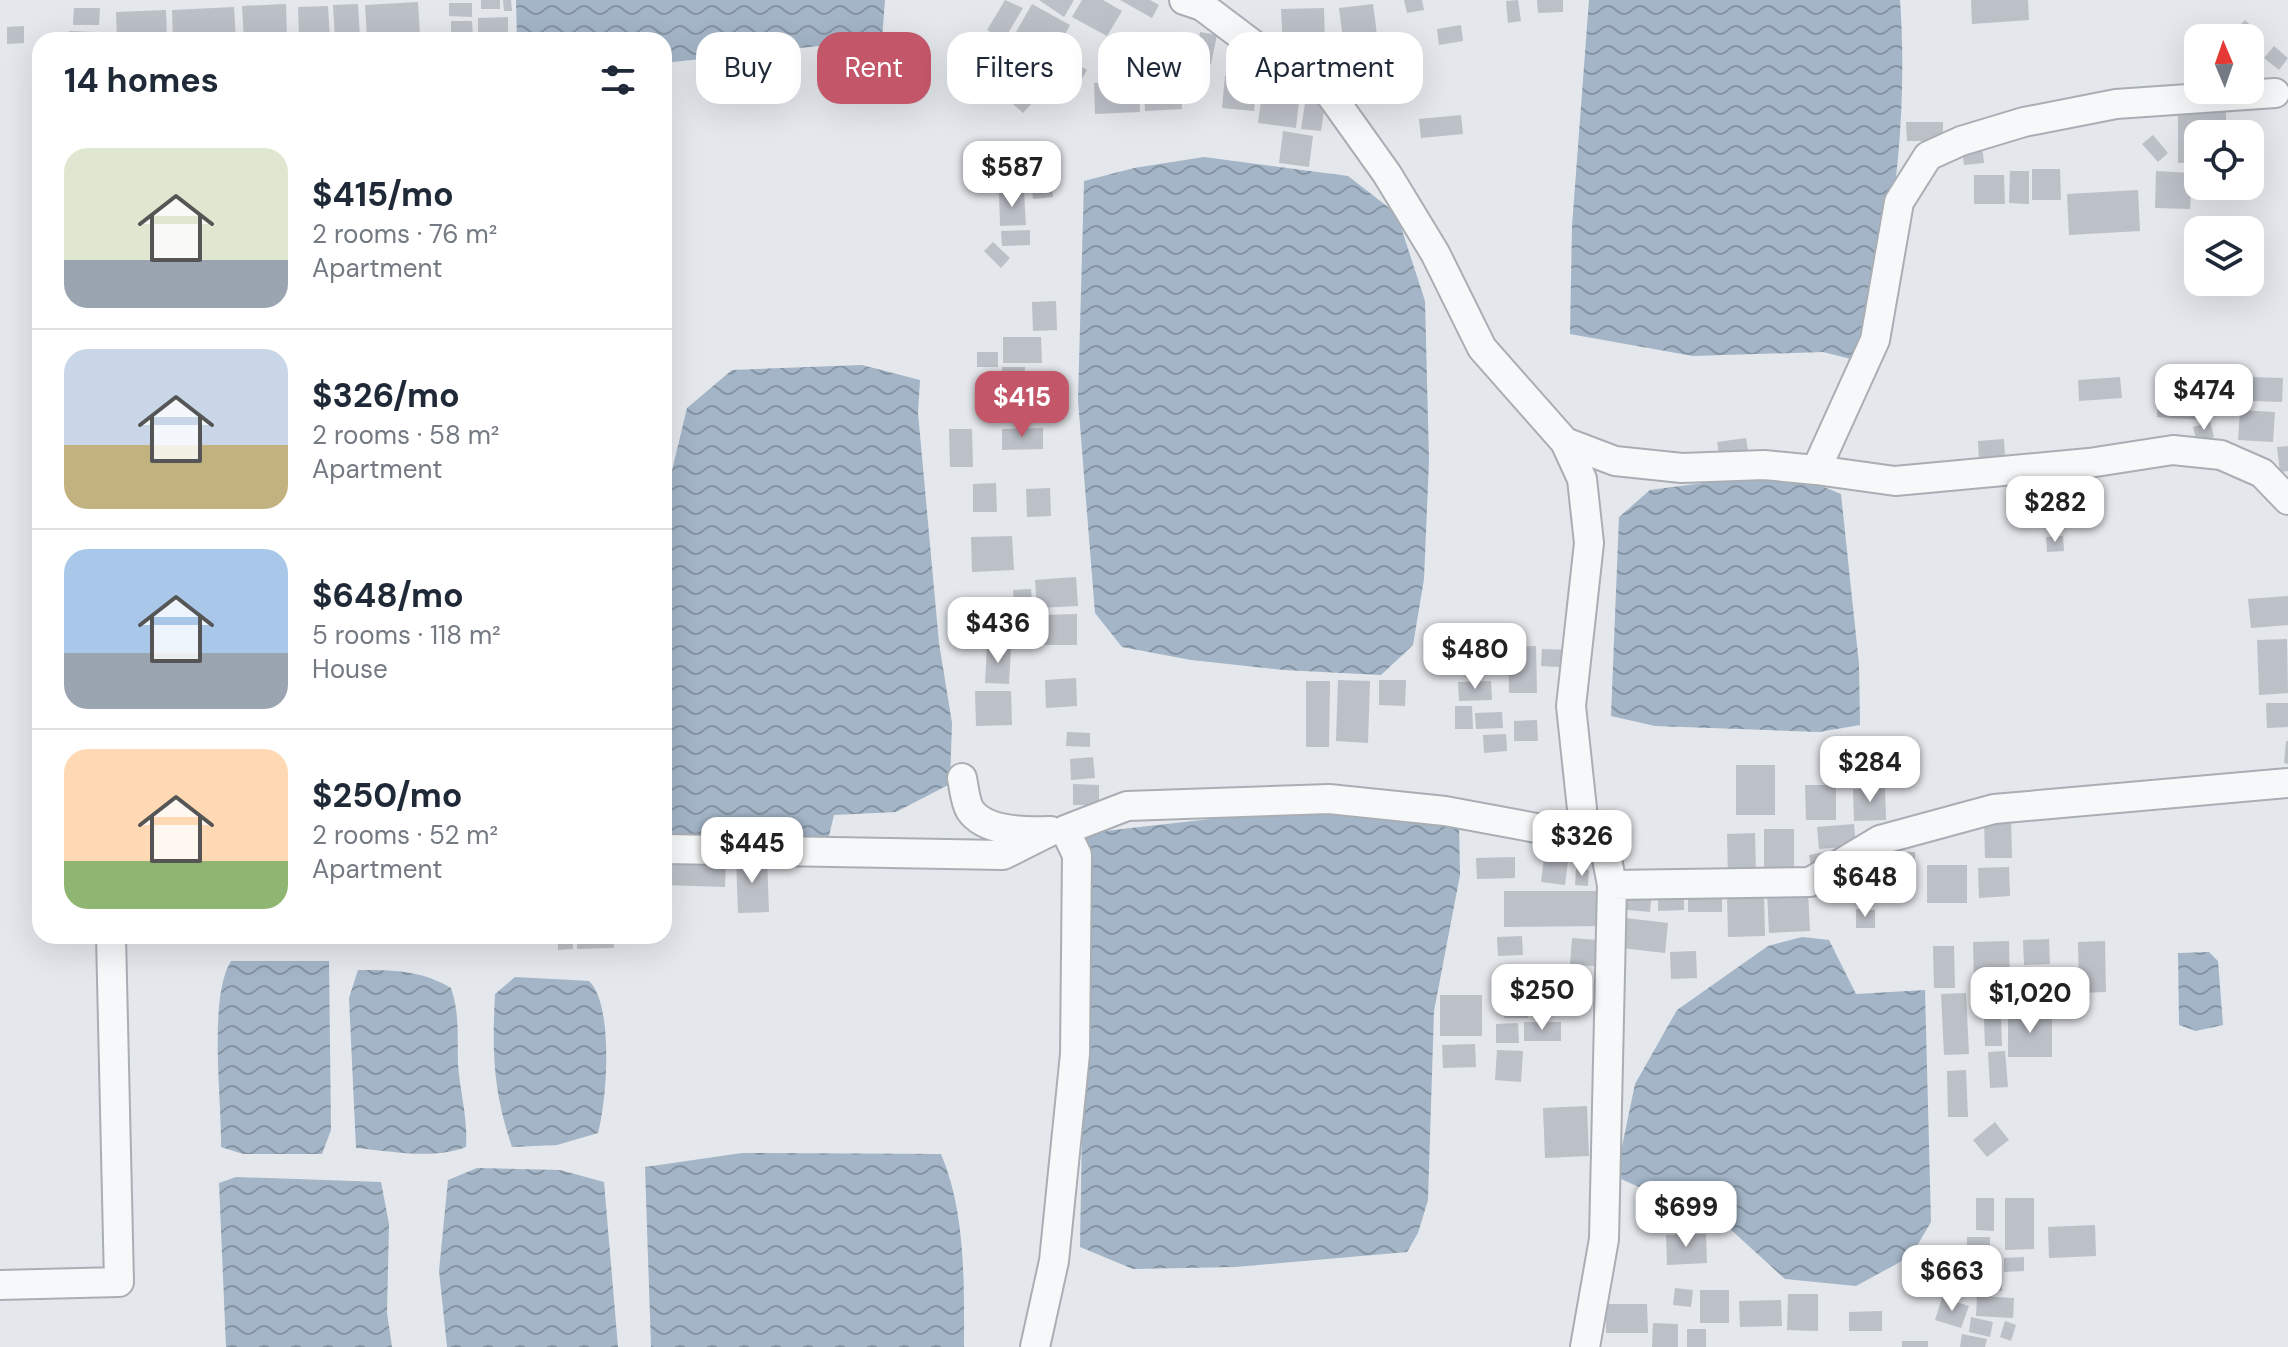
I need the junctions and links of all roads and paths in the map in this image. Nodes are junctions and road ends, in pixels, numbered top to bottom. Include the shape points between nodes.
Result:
1 (1184, 0) edge
2 (2275, 93) dead end
3 (1565, 442) junction
4 (1816, 470) junction
5 (2288, 500) edge
6 (962, 778) dead end
7 (2288, 783) edge
8 (1058, 830) junction
9 (1585, 837) junction
10 (672, 849) edge
11 (1612, 885) junction
12 (111, 944) edge
13 (0, 1285) edge
14 (1035, 1347) edge
15 (1585, 1347) edge

1 - 3 street via 1202,6 1330,94 1435,253 1482,348
2 - 4 street via 2116,104 2024,122 1928,156 1899,202 1875,340
3 - 4 street via 1615,461
3 - 9 street via 1582,479 1589,543 1571,706
4 - 5 street via 1895,481 2173,450 2221,455 2262,473
6 - 8 street via 969,809 988,824 1030,832
7 - 11 street via 1994,809 1880,840 1810,882
8 - 9 street via 1127,806 1329,799 1445,811
8 - 10 street via 1003,855
8 - 14 street via 1077,855 1075,1054 1054,1261
9 - 11 street via 1606,854
11 - 15 street via 1604,1239
12 - 13 street via 119,1282

